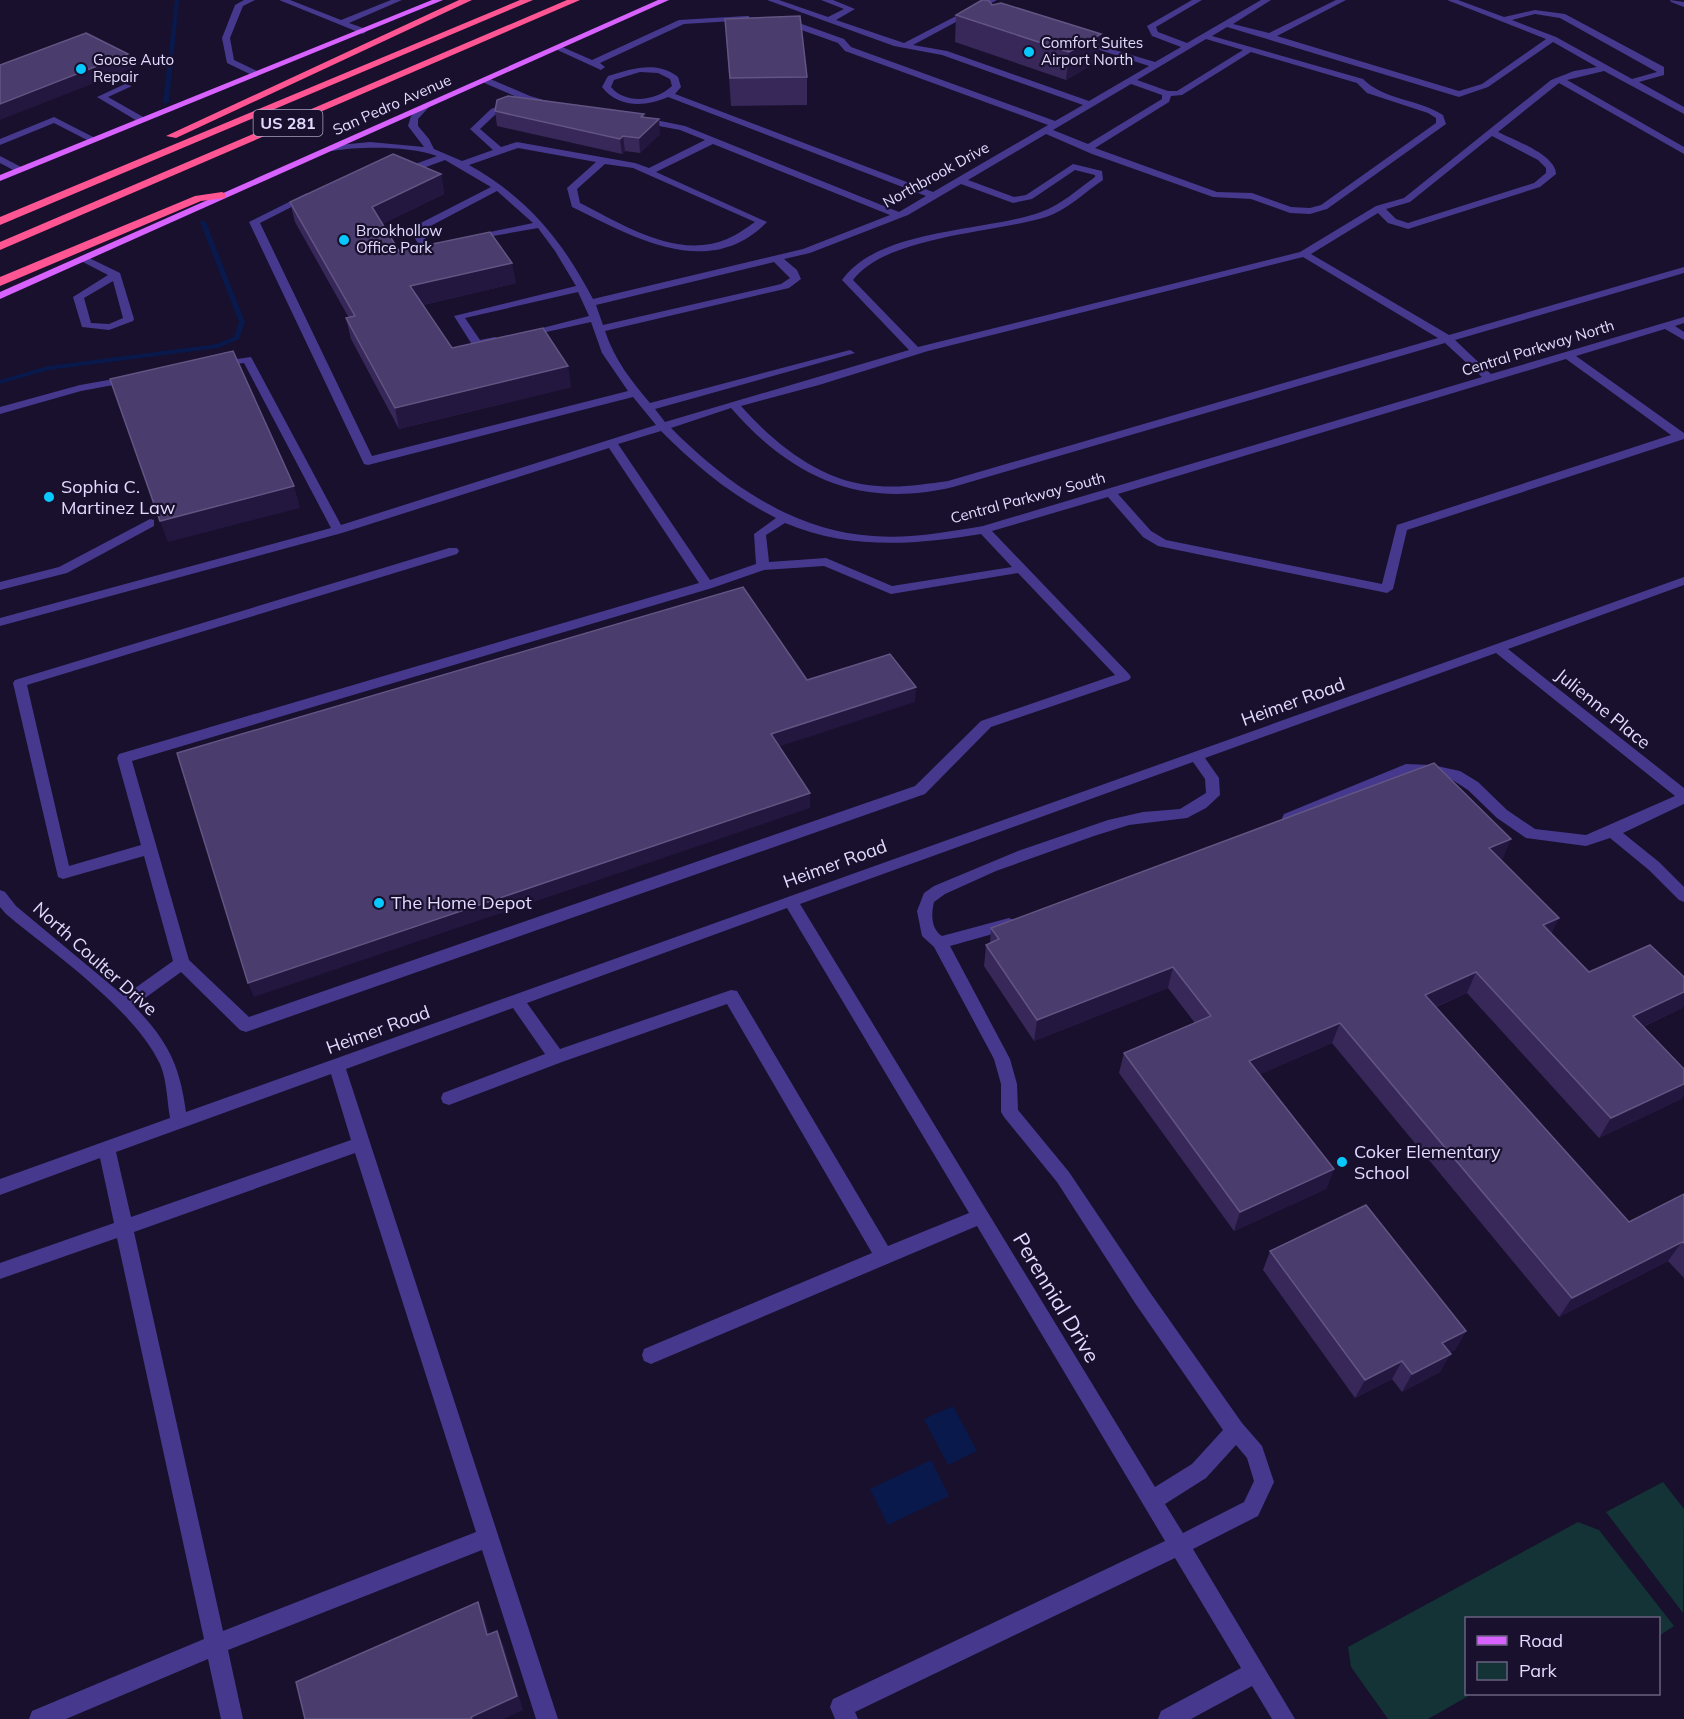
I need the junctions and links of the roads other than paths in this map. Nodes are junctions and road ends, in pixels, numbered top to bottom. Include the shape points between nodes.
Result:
1 (250, 0) edge
2 (283, 0) edge
3 (398, 0) edge
4 (439, 0) edge
5 (467, 0) edge
6 (528, 0) edge
7 (575, 0) edge
8 (665, 0) edge
9 (771, 0) edge
10 (825, 0) edge
11 (993, 0) edge
12 (1198, 0) edge
13 (1267, 0) edge
14 (1341, 0) edge
15 (1451, 0) edge
16 (1674, 0) edge
17 (1684, 5) edge
18 (829, 20) junction
19 (1507, 20) junction
20 (343, 22) junction
21 (1224, 24) junction
22 (363, 31) junction
23 (1204, 36) junction
24 (1270, 36) junction
25 (1067, 37) edge
26 (1553, 39) junction
27 (904, 46) junction
28 (1187, 46) junction
29 (557, 48) junction
30 (1251, 49) junction
31 (593, 63) junction
32 (1155, 65) junction
33 (1605, 68) junction
34 (256, 74) junction
35 (619, 74) junction
36 (485, 80) junction
37 (1129, 80) junction
38 (1560, 80) junction
39 (1631, 82) junction
40 (128, 86) dead end
41 (668, 94) junction
42 (1167, 94) junction
43 (527, 98) junction
44 (1089, 104) junction
45 (560, 105) edge
46 (424, 107) junction
47 (1684, 111) edge
48 (627, 117) edge
49 (142, 120) junction
50 (1055, 124) junction
51 (1046, 130) junction
52 (1492, 132) junction
53 (94, 140) junction
54 (713, 140) junction
55 (0, 142) edge
56 (332, 148) junction
57 (1088, 148) junction
58 (430, 151) junction
59 (500, 151) junction
60 (1684, 151) edge
61 (444, 157) junction
62 (0, 159) edge
63 (603, 161) junction
64 (460, 165) junction
65 (20, 170) junction
66 (649, 172) junction
67 (0, 178) edge
68 (961, 181) junction
69 (82, 188) junction
70 (496, 188) junction
71 (316, 192) edge
72 (222, 196) junction
73 (934, 196) junction
74 (1013, 200) junction
75 (1379, 208) junction
76 (898, 215) junction
77 (0, 222) edge
78 (1002, 222) junction
79 (541, 224) junction
80 (461, 241) edge
81 (449, 243) edge
82 (0, 246) edge
83 (1304, 254) junction
84 (85, 259) junction
85 (777, 259) junction
86 (1684, 270) edge
87 (116, 275) junction
88 (0, 282) edge
89 (581, 288) junction
90 (0, 296) edge
91 (590, 303) junction
92 (1684, 320) edge
93 (598, 324) junction
94 (1666, 325) junction
95 (1684, 337) edge
96 (1446, 338) junction
97 (917, 352) junction
98 (850, 353) dead end
99 (1568, 355) junction
100 (202, 367) edge
101 (147, 377) edge
102 (1489, 378) junction
103 (636, 393) junction
104 (733, 404) junction
105 (1400, 405) joint
106 (646, 408) junction
107 (0, 411) edge
108 (666, 427) junction
109 (1682, 437) edge
110 (612, 444) junction
111 (1110, 492) junction
112 (784, 518) junction
113 (150, 523) edge
114 (338, 530) junction
115 (984, 530) junction
116 (453, 551) dead end
117 (763, 566) junction
118 (1021, 569) junction
119 (1684, 581) edge
120 (707, 585) junction
121 (0, 586) edge
122 (0, 622) edge
123 (1500, 649) junction
124 (1197, 757) junction
125 (1684, 797) edge
126 (1275, 824) edge
127 (1612, 832) junction
128 (148, 849) junction
129 (0, 896) edge
130 (1684, 896) edge
131 (790, 901) junction
132 (1022, 920) edge
133 (940, 943) junction
134 (182, 963) junction
135 (516, 1000) junction
136 (123, 1005) junction
137 (556, 1057) junction
138 (337, 1065) junction
139 (448, 1098) dead end
140 (179, 1123) junction
141 (361, 1144) junction
142 (107, 1149) junction
143 (0, 1187) edge
144 (980, 1216) junction
145 (124, 1226) junction
146 (884, 1256) junction
147 (0, 1271) edge
148 (651, 1355) dead end
149 (1235, 1430) junction
150 (1152, 1500) junction
151 (487, 1538) junction
152 (1179, 1545) junction
153 (218, 1644) junction
154 (1255, 1672) junction
155 (40, 1719) edge
156 (232, 1719) edge
157 (548, 1719) edge
158 (847, 1719) edge
159 (1169, 1719) edge
160 (1284, 1719) edge

1 - 34 street via 239,5 226,38 230,61
2 - 20 street
3 - 20 street
4 - 22 main road
5 - 69 highway via 142,150
6 - 69 highway, US 281
7 - 82 highway, US 281
8 - 29 main road, San Pedro Avenue
9 - 18 street
10 - 18 street via 851,9
11 - 27 street
12 - 28 street via 1151,26 1155,34
13 - 21 street, Northbrook Drive
14 - 24 street
15 - 19 street
16 - 17 street
18 - 27 street
19 - 26 street
19 - 39 street via 1535,12 1562,16 1661,69 1660,73
20 - 22 street
21 - 23 street, Northbrook Drive
21 - 24 street
22 - 34 main road
23 - 28 street, Northbrook Drive
23 - 30 street
24 - 26 street via 1459,94 1486,86
25 - 32 street
26 - 33 street
27 - 44 street via 949,50
28 - 32 street, Northbrook Drive
29 - 31 street
29 - 36 main road, San Pedro Avenue
30 - 42 street via 1179,93
30 - 57 street via 1360,81 1370,92 1431,111 1440,117 1441,124 1324,207 1310,211 1280,208 1252,196 1216,195
31 - 35 street
31 - 50 street via 682,22 764,18 816,31 864,56
32 - 37 street, Northbrook Drive
33 - 38 street
33 - 39 street
34 - 49 main road
35 - 41 street via 639,69 668,74 677,87
35 - 41 street via 606,87 615,96 646,100
36 - 43 street
36 - 46 main road, San Pedro Avenue
37 - 42 street
37 - 44 street, Northbrook Drive
38 - 52 street
38 - 60 street
39 - 47 street
40 - 49 street via 101,96
41 - 73 street
42 - 57 street via 1166,100
43 - 45 street
43 - 59 street via 494,111 475,129
44 - 50 street, Northbrook Drive
46 - 56 main road, San Pedro Avenue
46 - 58 street via 412,124
48 - 54 street via 682,128
49 - 53 main road
50 - 51 street, Northbrook Drive
51 - 57 street
51 - 68 street, Northbrook Drive
52 - 75 street via 1407,200
52 - 75 street via 1541,158 1551,167 1551,174 1537,185 1408,226 1392,221
53 - 55 street via 54,120
53 - 65 main road
54 - 66 street
54 - 76 street
56 - 58 street, Central Parkway South via 380,143
56 - 72 main road, San Pedro Avenue
58 - 61 street, Central Parkway South
58 - 61 street via 394,165 419,166
59 - 63 street via 517,145
59 - 64 street
61 - 64 street, Central Parkway South
62 - 65 street
63 - 66 street
63 - 66 street via 572,188 575,205 663,245 699,249 729,242 762,222
64 - 70 street, Central Parkway South
65 - 67 main road
68 - 73 street, Northbrook Drive
68 - 74 street
69 - 77 highway, US 281
70 - 79 street, Central Parkway South
70 - 81 street via 415,230 426,248
71 - 103 street via 254,222 368,461
72 - 84 main road, San Pedro Avenue
72 - 88 highway via 199,198
73 - 76 street, Northbrook Drive
74 - 78 street via 1003,209
74 - 78 street via 1029,197 1073,168 1098,173 1100,178 1044,214
75 - 83 street
76 - 85 street, Northbrook Drive
78 - 97 street via 866,260 849,272 847,279
79 - 80 street
79 - 89 street, Central Parkway South
83 - 96 street
83 - 97 street
84 - 87 street
84 - 90 main road, San Pedro Avenue
85 - 91 street, Northbrook Drive
85 - 93 street via 796,279 785,286
86 - 96 street
87 - 87 street via 129,319 122,325 101,328 86,325 78,297
89 - 91 street, Central Parkway South
89 - 93 street via 459,316 477,344
91 - 93 street, Central Parkway South
92 - 94 street, Central Parkway North
93 - 103 street, Central Parkway South via 610,358
94 - 95 street
94 - 99 street, Central Parkway North
96 - 102 street
96 - 104 street via 949,484 902,490 868,489 826,478 794,463
97 - 104 street
98 - 106 street
99 - 102 street, Central Parkway North
99 - 109 street
100 - 114 street via 247,359
101 - 107 street via 80,388
102 - 105 street, Central Parkway North
103 - 106 street, Central Parkway South
104 - 108 street
105 - 111 street, Central Parkway South
106 - 108 street, Central Parkway South
108 - 110 street
108 - 112 street, Central Parkway South via 729,484 760,507
109 - 111 street via 1401,528 1387,589 1162,543 1147,534
110 - 114 street
110 - 120 street
111 - 115 street, Central Parkway South
112 - 115 street, Central Parkway South via 837,535 870,540 944,537
112 - 117 street via 760,534
113 - 121 street via 63,570
114 - 122 street
115 - 118 street
116 - 128 street via 20,683 63,873
117 - 118 street via 826,562 891,590
117 - 120 street
118 - 134 street via 1124,677 986,724 920,790 246,1025
119 - 123 street, Heimer Road
120 - 128 street via 124,758
123 - 124 street, Heimer Road
123 - 125 street, Julienne Place
124 - 131 street, Heimer Road
124 - 133 street via 1212,778 1213,795 1197,810 1182,816 1129,819 1017,857 930,896 924,910 925,924 930,936
125 - 127 street
126 - 127 street via 1414,769 1455,775 1531,834 1586,841
127 - 130 street
128 - 134 street
129 - 136 street, North Coulter Drive via 11,910
131 - 135 street, Heimer Road
131 - 144 street, Perennial Drive
132 - 133 street
133 - 149 street via 1002,1059 1009,1084 1010,1112 1063,1178
134 - 136 street
135 - 137 street
135 - 138 street, Heimer Road
136 - 140 street, North Coulter Drive via 153,1038 168,1065
137 - 139 street
137 - 146 street via 731,996
138 - 140 street, Heimer Road
138 - 141 street
140 - 142 street, Heimer Road
141 - 145 street
141 - 151 street
142 - 143 street, Heimer Road
142 - 145 street
144 - 146 street
144 - 150 street, Perennial Drive
145 - 147 street
145 - 153 street
146 - 148 street
149 - 150 street via 1202,1472
149 - 152 street via 1255,1452 1264,1482 1259,1497 1251,1509
150 - 152 street, Perennial Drive
151 - 153 street
151 - 157 street
152 - 154 street, Perennial Drive
152 - 158 street via 841,1707
153 - 155 street
153 - 156 street
154 - 159 street
154 - 160 street, Perennial Drive

